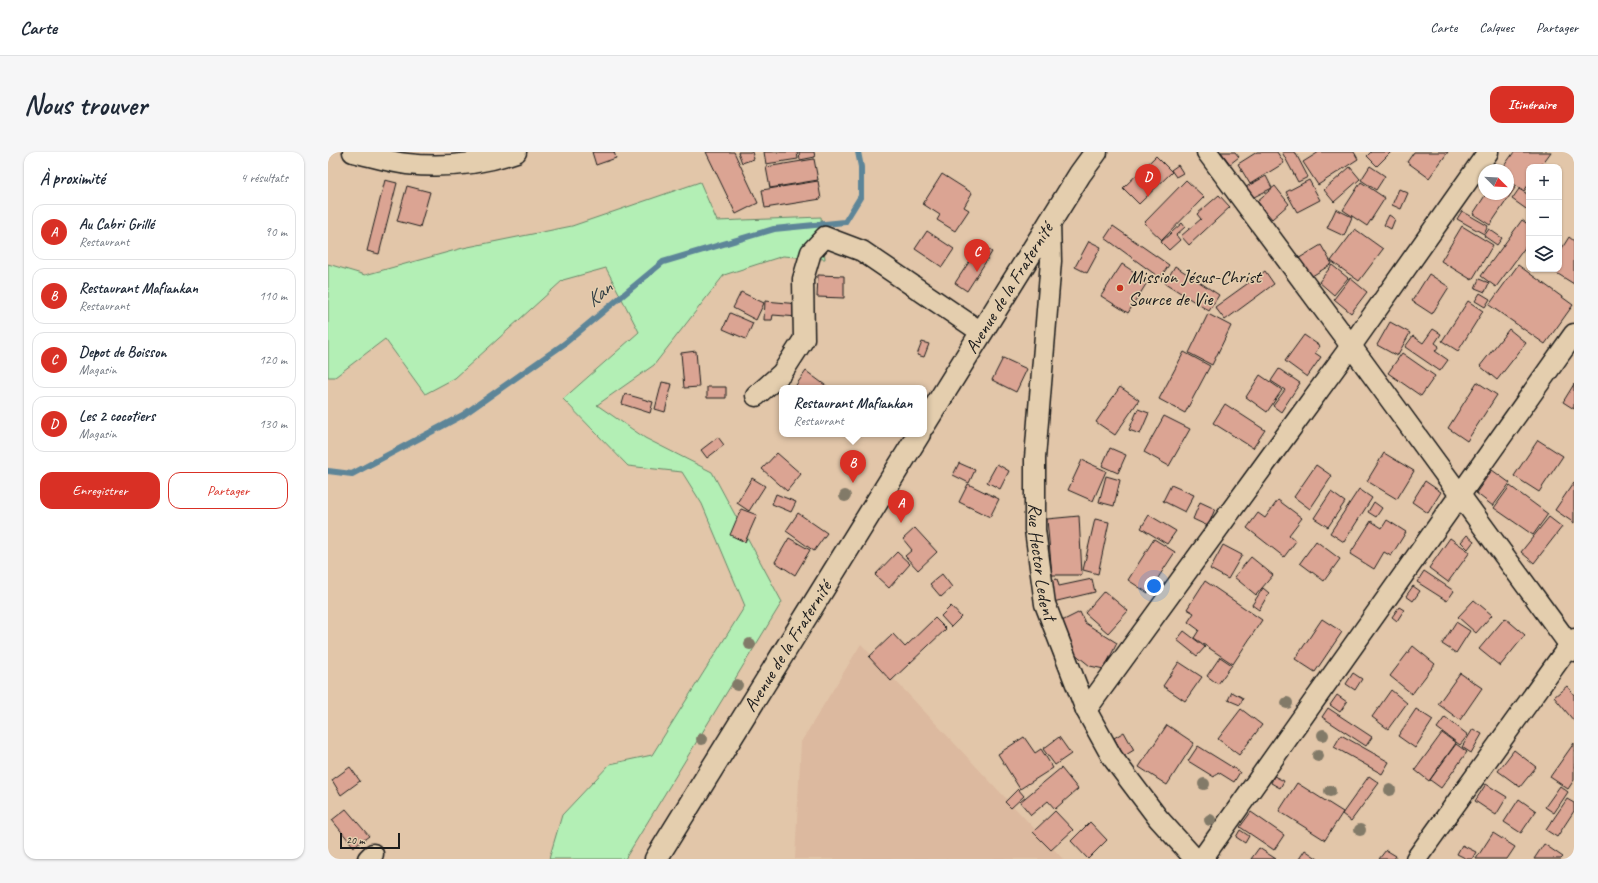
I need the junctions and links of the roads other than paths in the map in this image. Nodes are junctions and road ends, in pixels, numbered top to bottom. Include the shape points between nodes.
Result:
1 (353, 152) edge
2 (516, 152) edge
3 (1096, 152) edge
4 (1207, 152) edge
5 (1488, 152) edge
6 (1050, 222) junction
7 (981, 332) junction
8 (1574, 334) edge
9 (1351, 346) junction
10 (756, 396) dead end
11 (927, 420) edge
12 (917, 437) edge
13 (1459, 494) junction
14 (1573, 645) edge
15 (1086, 710) junction
16 (656, 859) edge
17 (1195, 859) edge
18 (1202, 859) edge
19 (1416, 859) edge

1 - 2 street via 407,164 450,166
3 - 6 street, Avenue de la Fraternité
4 - 9 street
5 - 9 street
6 - 7 street, Avenue de la Fraternité
6 - 15 street, Rue Hector Ledent via 1051,261 1035,458 1035,530 1045,604
7 - 10 street via 862,251 826,237 811,252 803,279 804,339 782,373
7 - 11 street, Avenue de la Fraternité
8 - 13 street
9 - 13 street
9 - 15 street
12 - 16 street, Avenue de la Fraternité
13 - 14 street
13 - 18 street
14 - 19 street
15 - 17 street, Rue Hector Ledent via 1112,756 1158,818

